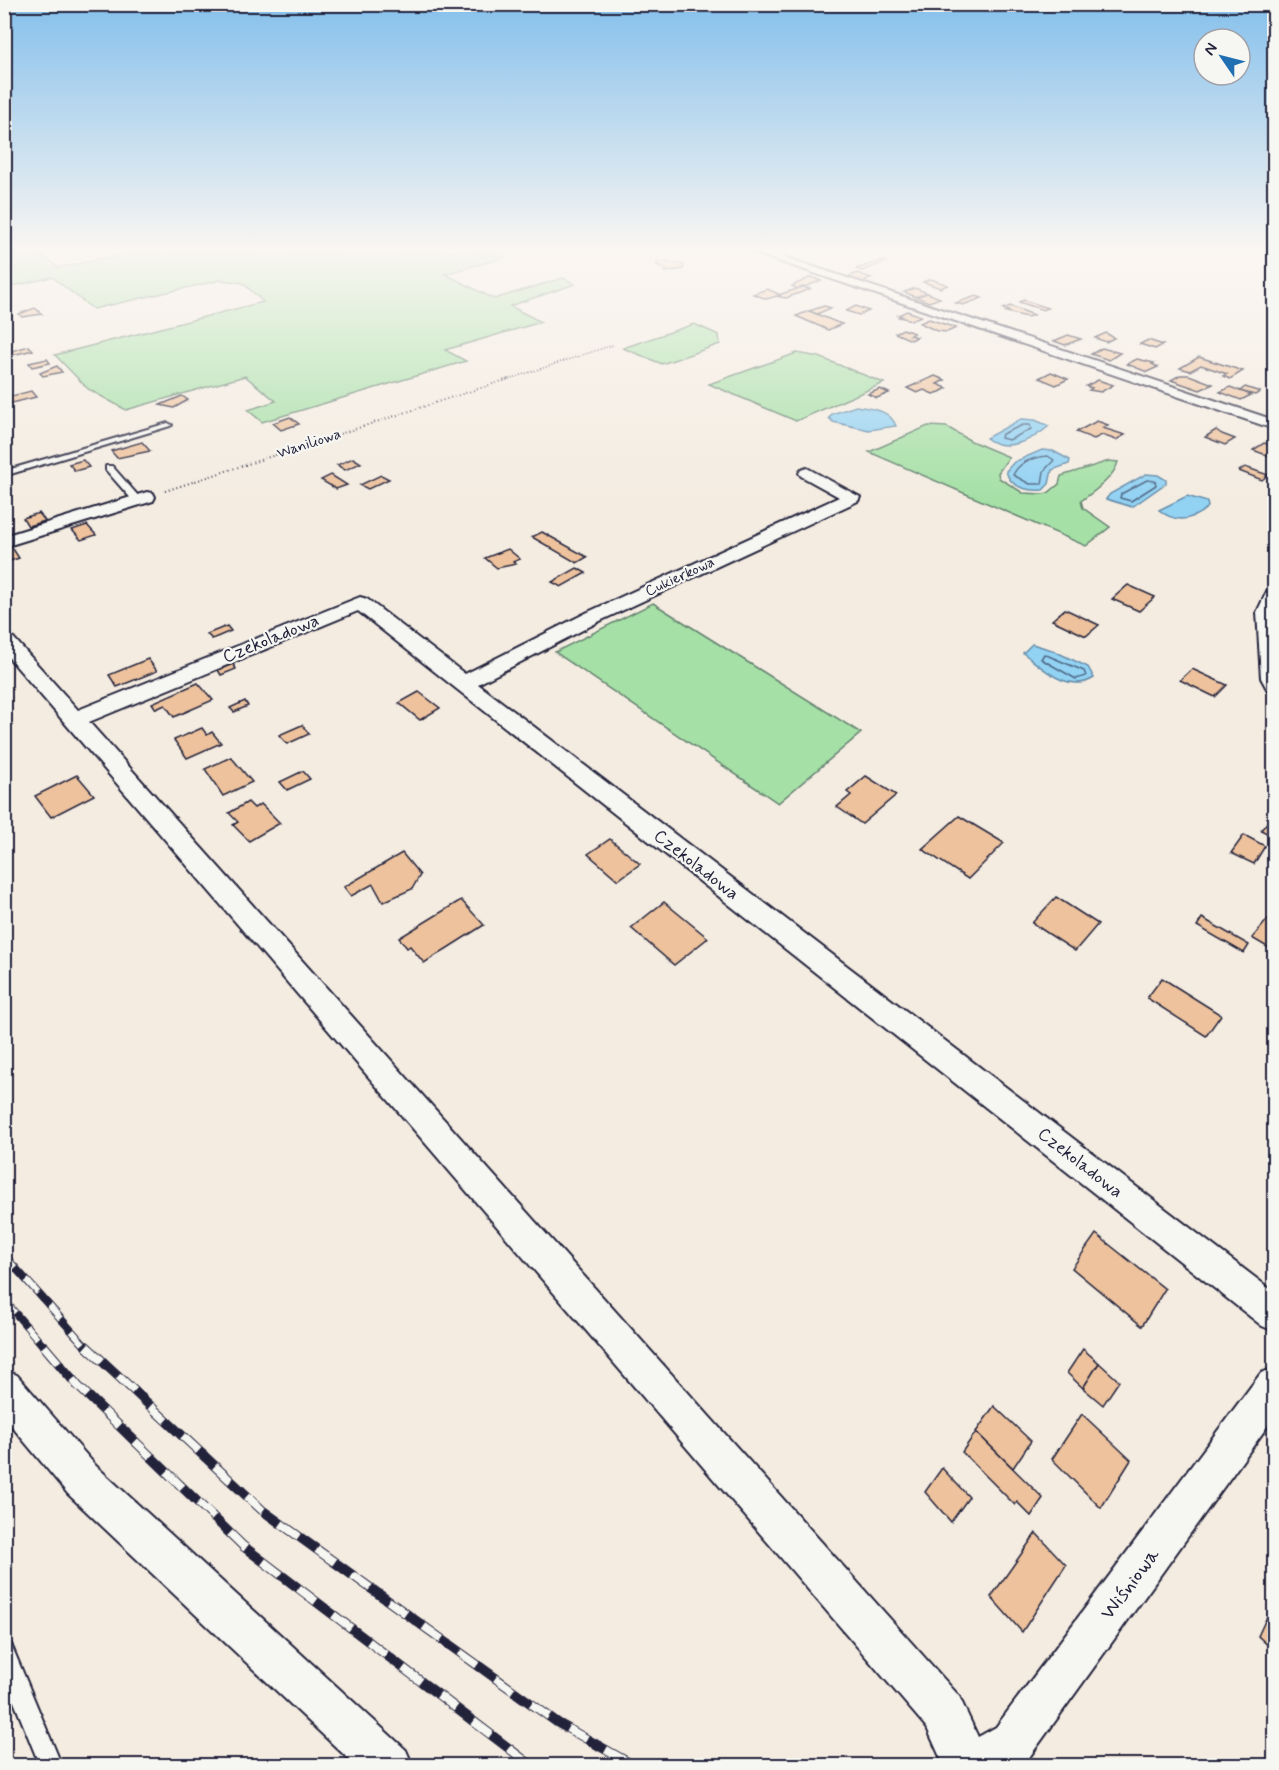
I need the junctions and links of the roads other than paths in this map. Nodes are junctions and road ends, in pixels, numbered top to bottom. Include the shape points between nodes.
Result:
1 (1001, 334) edge
2 (168, 425) dead end
3 (1275, 425) edge
4 (109, 468) dead end
5 (807, 472) dead end
6 (4, 474) edge
7 (142, 498) joint
8 (4, 542) edge
9 (1275, 595) edge
10 (4, 639) edge
11 (463, 683) junction
12 (1275, 684) edge
13 (76, 719) junction
14 (1275, 1314) edge
15 (1275, 1386) edge
16 (4, 1388) edge
17 (4, 1651) edge
18 (51, 1766) edge
19 (390, 1766) edge
20 (969, 1766) edge

1 - 3 street
2 - 6 lane
4 - 7 lane
5 - 11 street, Cukierkowa via 852,496 595,616
7 - 8 street
9 - 12 street via 1267,612 1271,678
10 - 13 street
11 - 13 street, Czekoladowa via 360,603
11 - 14 street, Czekoladowa
13 - 20 street via 943,1712
15 - 20 street, Wiśniowa via 1012,1743
16 - 19 street via 82,1480
17 - 18 lane

